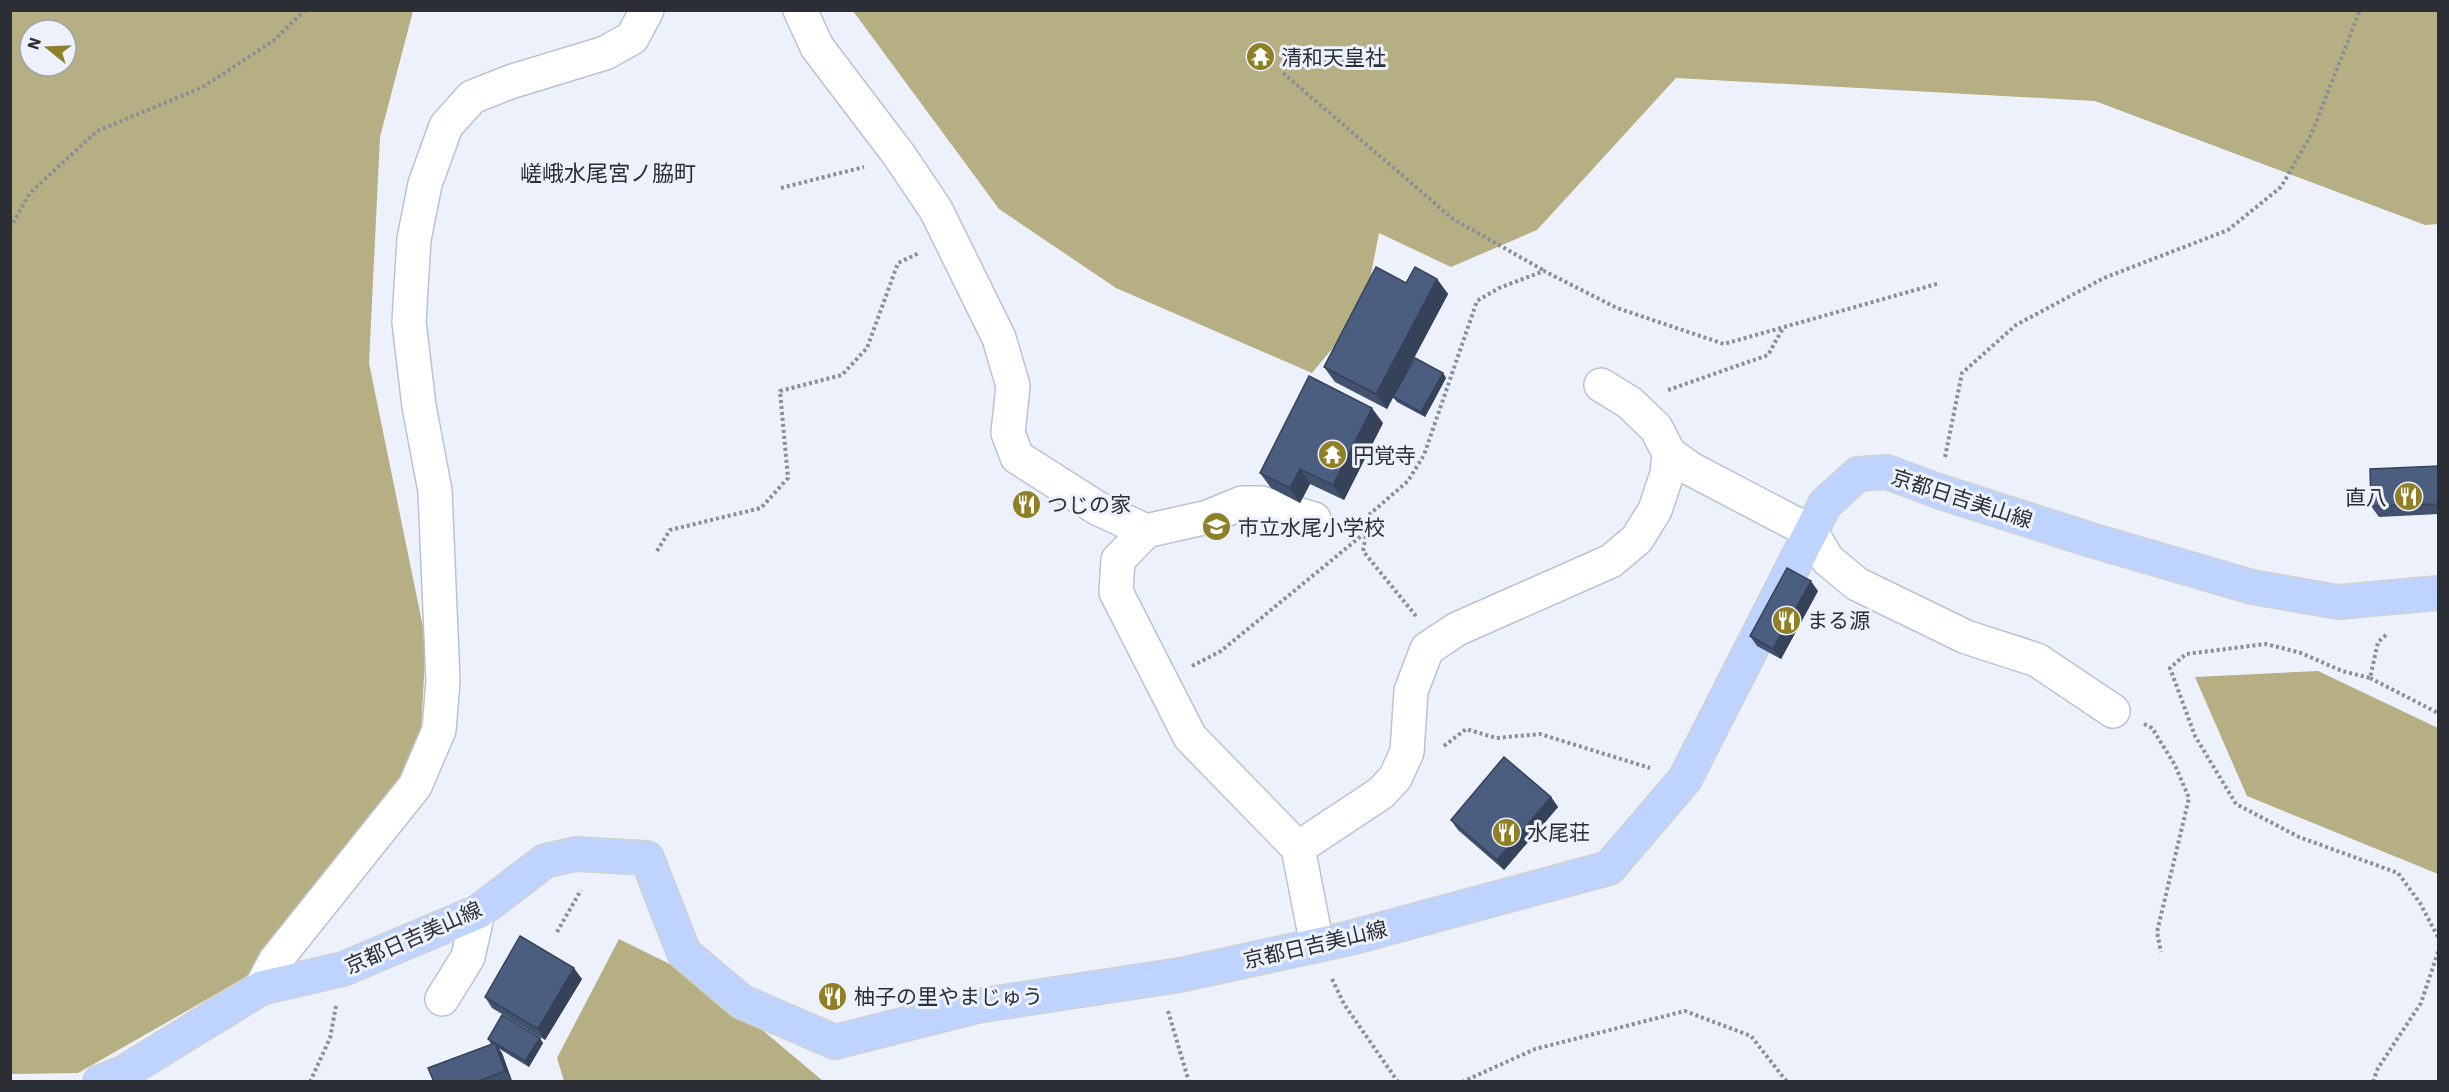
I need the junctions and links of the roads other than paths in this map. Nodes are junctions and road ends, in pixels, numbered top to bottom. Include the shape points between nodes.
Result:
1 (647, 10) edge
2 (800, 10) edge
3 (1601, 385) dead end
4 (1669, 453) junction
5 (1314, 519) dead end
6 (1146, 531) junction
7 (1811, 532) junction
8 (2439, 593) edge
9 (2113, 711) road end
10 (1298, 848) junction
11 (477, 912) junction
12 (1317, 945) junction
13 (261, 988) junction
14 (442, 999) dead end
15 (100, 1082) edge

1 - 13 street via 632,38 605,53 472,97 446,126 425,184 414,239 409,322 435,491 443,681 439,730 415,786 275,961
2 - 6 street via 817,47 936,210 999,338 1013,386 1008,433 1017,458 1097,508
3 - 4 street via 1630,403 1656,428
4 - 7 street via 1691,469
4 - 10 street via 1667,474 1655,510 1637,539 1611,561 1457,629 1427,649 1411,691 1407,752 1395,777 1381,793
5 - 6 street via 1261,503 1242,503 1208,517
6 - 10 street via 1118,560 1116,591 1190,737
7 - 8 main road, 京都日吉美山線 via 1825,504 1858,474 1887,472 2091,540 2252,587 2338,602
7 - 9 street via 1828,560 1857,584 1966,637 2037,660
7 - 12 main road, 京都日吉美山線 via 1685,779 1609,868
10 - 12 street
11 - 12 main road, 京都日吉美山線 via 545,861 576,854 647,858 684,953 741,1002 835,1042 977,1006 1159,978
11 - 13 main road, 京都日吉美山線 via 343,969
11 - 14 street via 468,957
13 - 15 main road, 京都日吉美山線 via 123,1073

